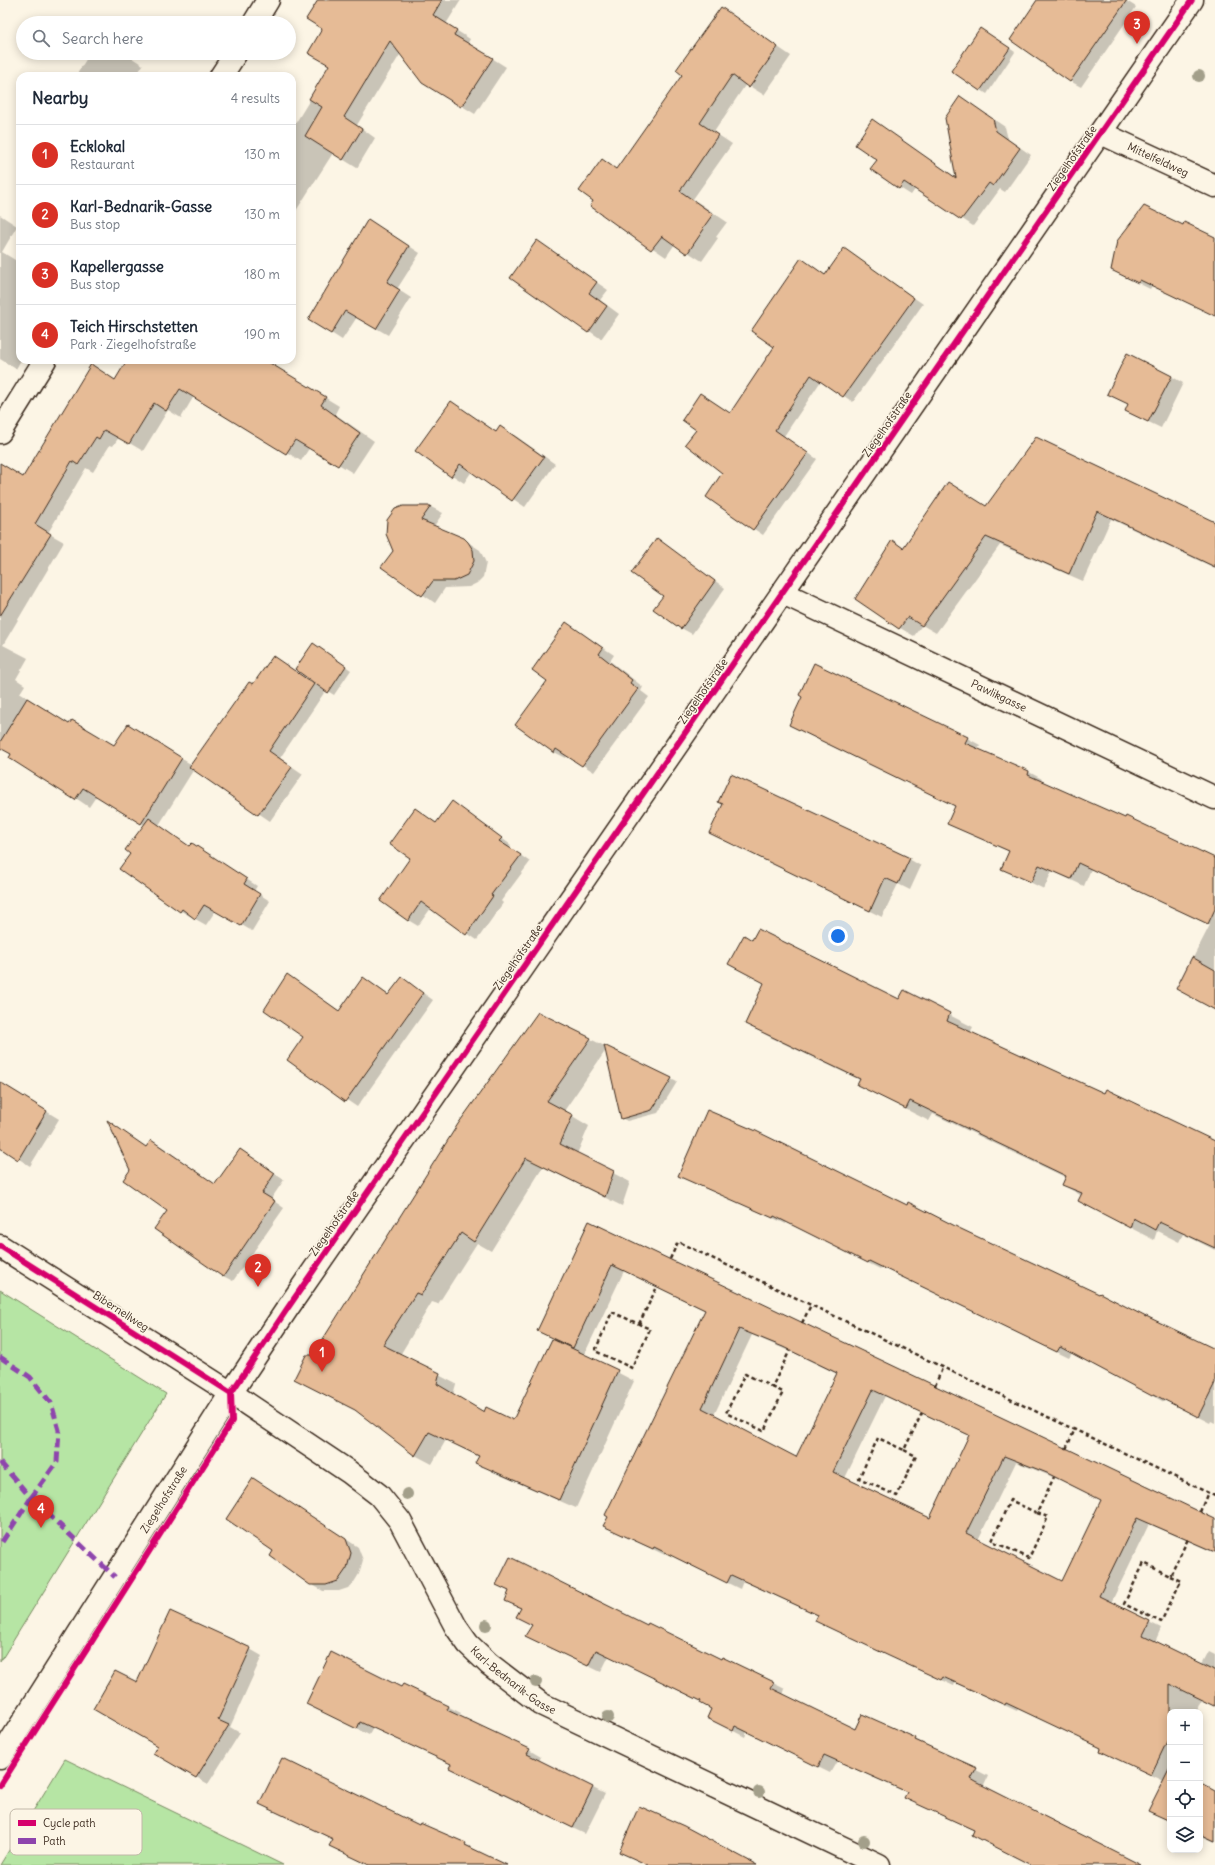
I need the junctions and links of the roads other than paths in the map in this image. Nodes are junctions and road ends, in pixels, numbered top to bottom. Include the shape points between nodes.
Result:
1 (268, 0) edge
2 (1192, 0) edge
3 (258, 16) edge
4 (231, 60) edge
5 (224, 72) edge
6 (1101, 133) junction
7 (1215, 186) edge
8 (42, 364) edge
9 (0, 432) edge
10 (783, 593) junction
11 (1215, 798) edge
12 (0, 1246) edge
13 (231, 1393) junction
14 (0, 1758) edge
15 (879, 1865) edge

1 - 3 street
2 - 6 street, Ziegelhofstraße
4 - 5 street
6 - 7 street, Mittelfeldweg
6 - 10 street, Ziegelhofstraße
8 - 9 street
10 - 11 street, Pawlikgasse
10 - 13 street, Ziegelhofstraße
12 - 13 street, Bibernellweg
13 - 14 street, Ziegelhofstraße
13 - 15 street, Karl-Bednarik-Gasse via 379,1495 400,1521 456,1627 468,1644 489,1664 541,1704

